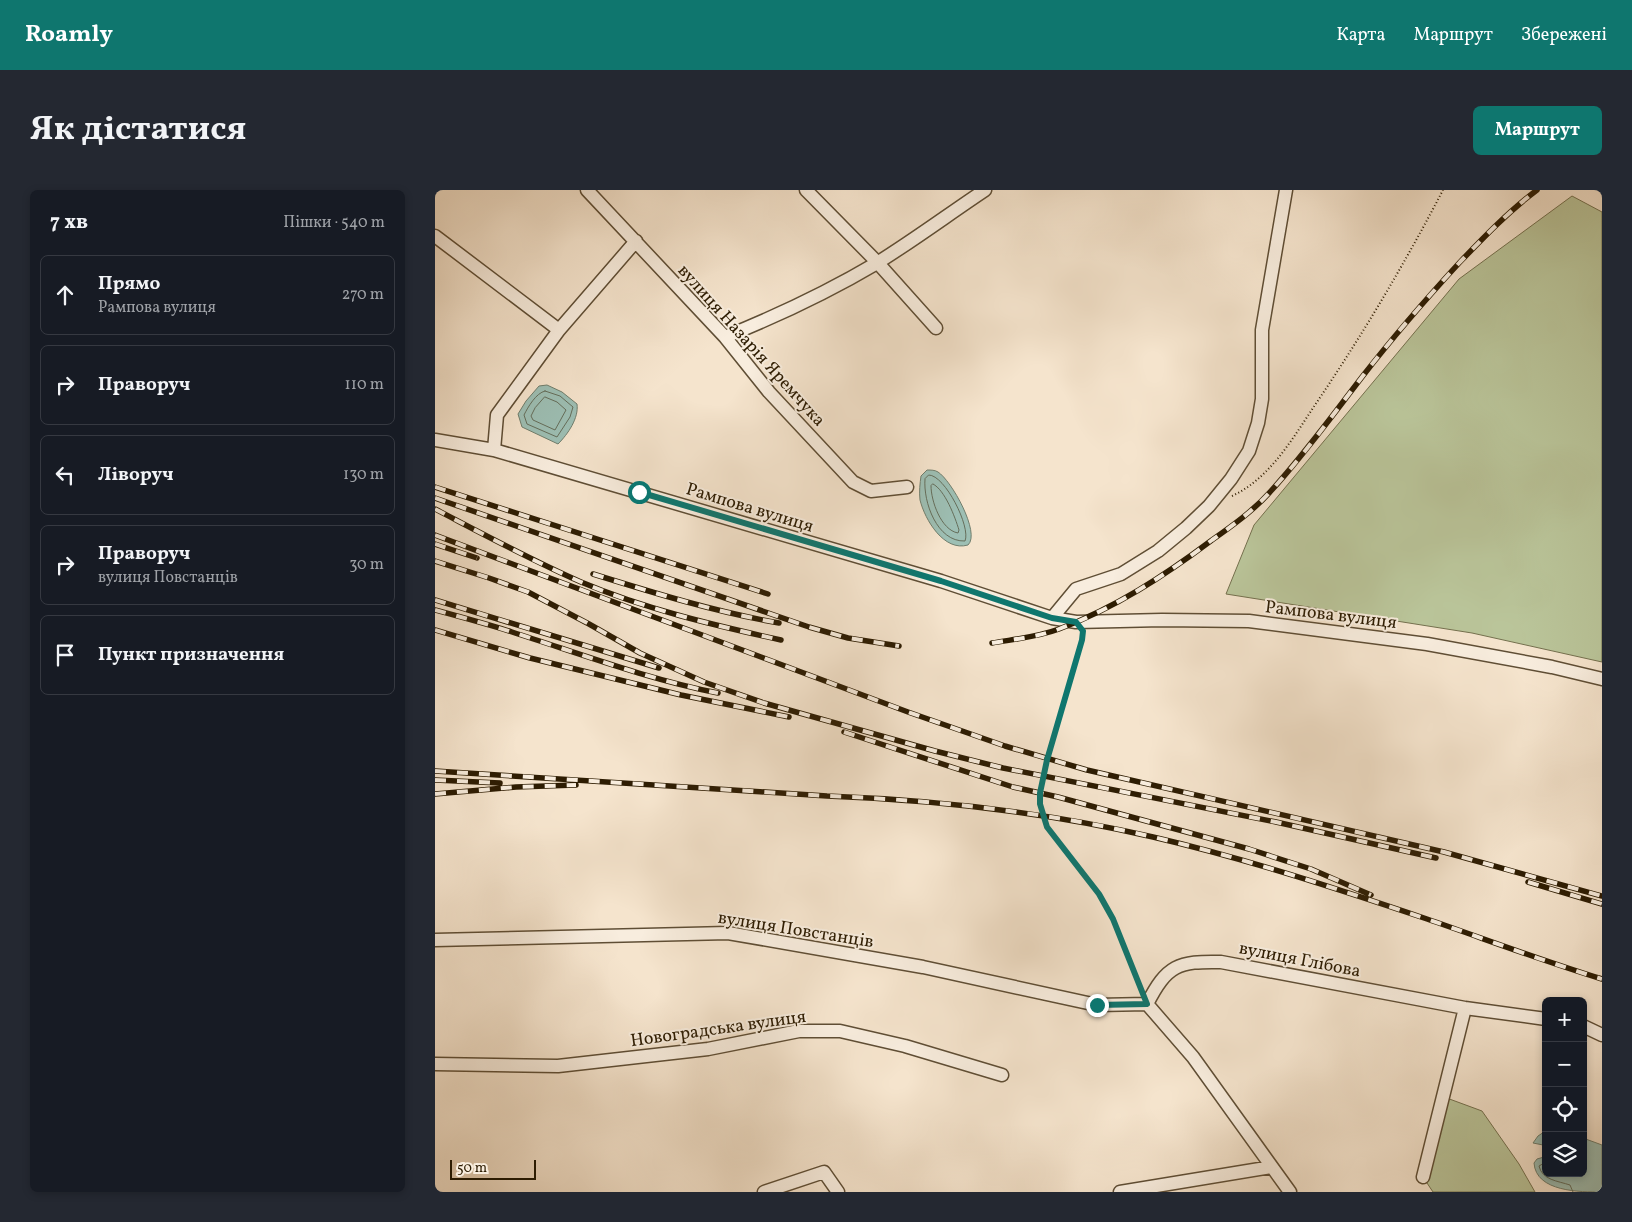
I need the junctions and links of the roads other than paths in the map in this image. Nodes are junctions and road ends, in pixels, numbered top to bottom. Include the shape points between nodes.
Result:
1 (587, 190) edge
2 (806, 190) edge
3 (985, 190) edge
4 (1286, 190) edge
5 (435, 236) edge
6 (636, 241) junction
7 (877, 262) junction
8 (936, 328) dead end
9 (559, 330) junction
10 (725, 337) junction
11 (435, 440) edge
12 (495, 450) junction
13 (907, 487) dead end
14 (1052, 618) junction
15 (1602, 679) edge
16 (435, 940) edge
17 (1147, 1004) junction
18 (1465, 1008) junction
19 (1542, 1018) edge
20 (1587, 1028) edge
21 (1602, 1035) edge
22 (435, 1064) edge
23 (1001, 1075) dead end
24 (1272, 1166) junction
25 (1423, 1177) dead end
26 (764, 1192) edge
27 (838, 1192) edge
28 (1121, 1192) edge
29 (1290, 1192) edge

1 - 6 street, вулиця Назарія Яремчука
2 - 7 street
3 - 7 street
4 - 14 street via 1262,330 1262,399 1249,450 1209,506 1158,552 1121,574 1076,589
5 - 9 street
6 - 9 street
6 - 10 street, вулиця Назарія Яремчука
7 - 8 street
7 - 10 street via 813,298
9 - 12 street via 497,415
10 - 13 street, вулиця Назарія Яремчука via 769,392 853,482 871,490
11 - 12 street, Рампова вулиця
12 - 14 street, Рампова вулиця via 941,581
14 - 15 street, Рампова вулиця via 1076,622 1249,621 1427,644
16 - 17 street, вулиця Повстанців via 728,933 923,967 1097,1005
17 - 18 street, вулиця Глібова via 1156,986 1173,968 1196,961 1221,962
17 - 24 street via 1193,1057
18 - 19 street, вулиця Глібова
18 - 25 street
20 - 21 street
22 - 23 street, Новоградська вулиця via 558,1066 708,1050 799,1031 840,1031 905,1046
24 - 28 street
24 - 29 street
26 - 27 street via 824,1172

